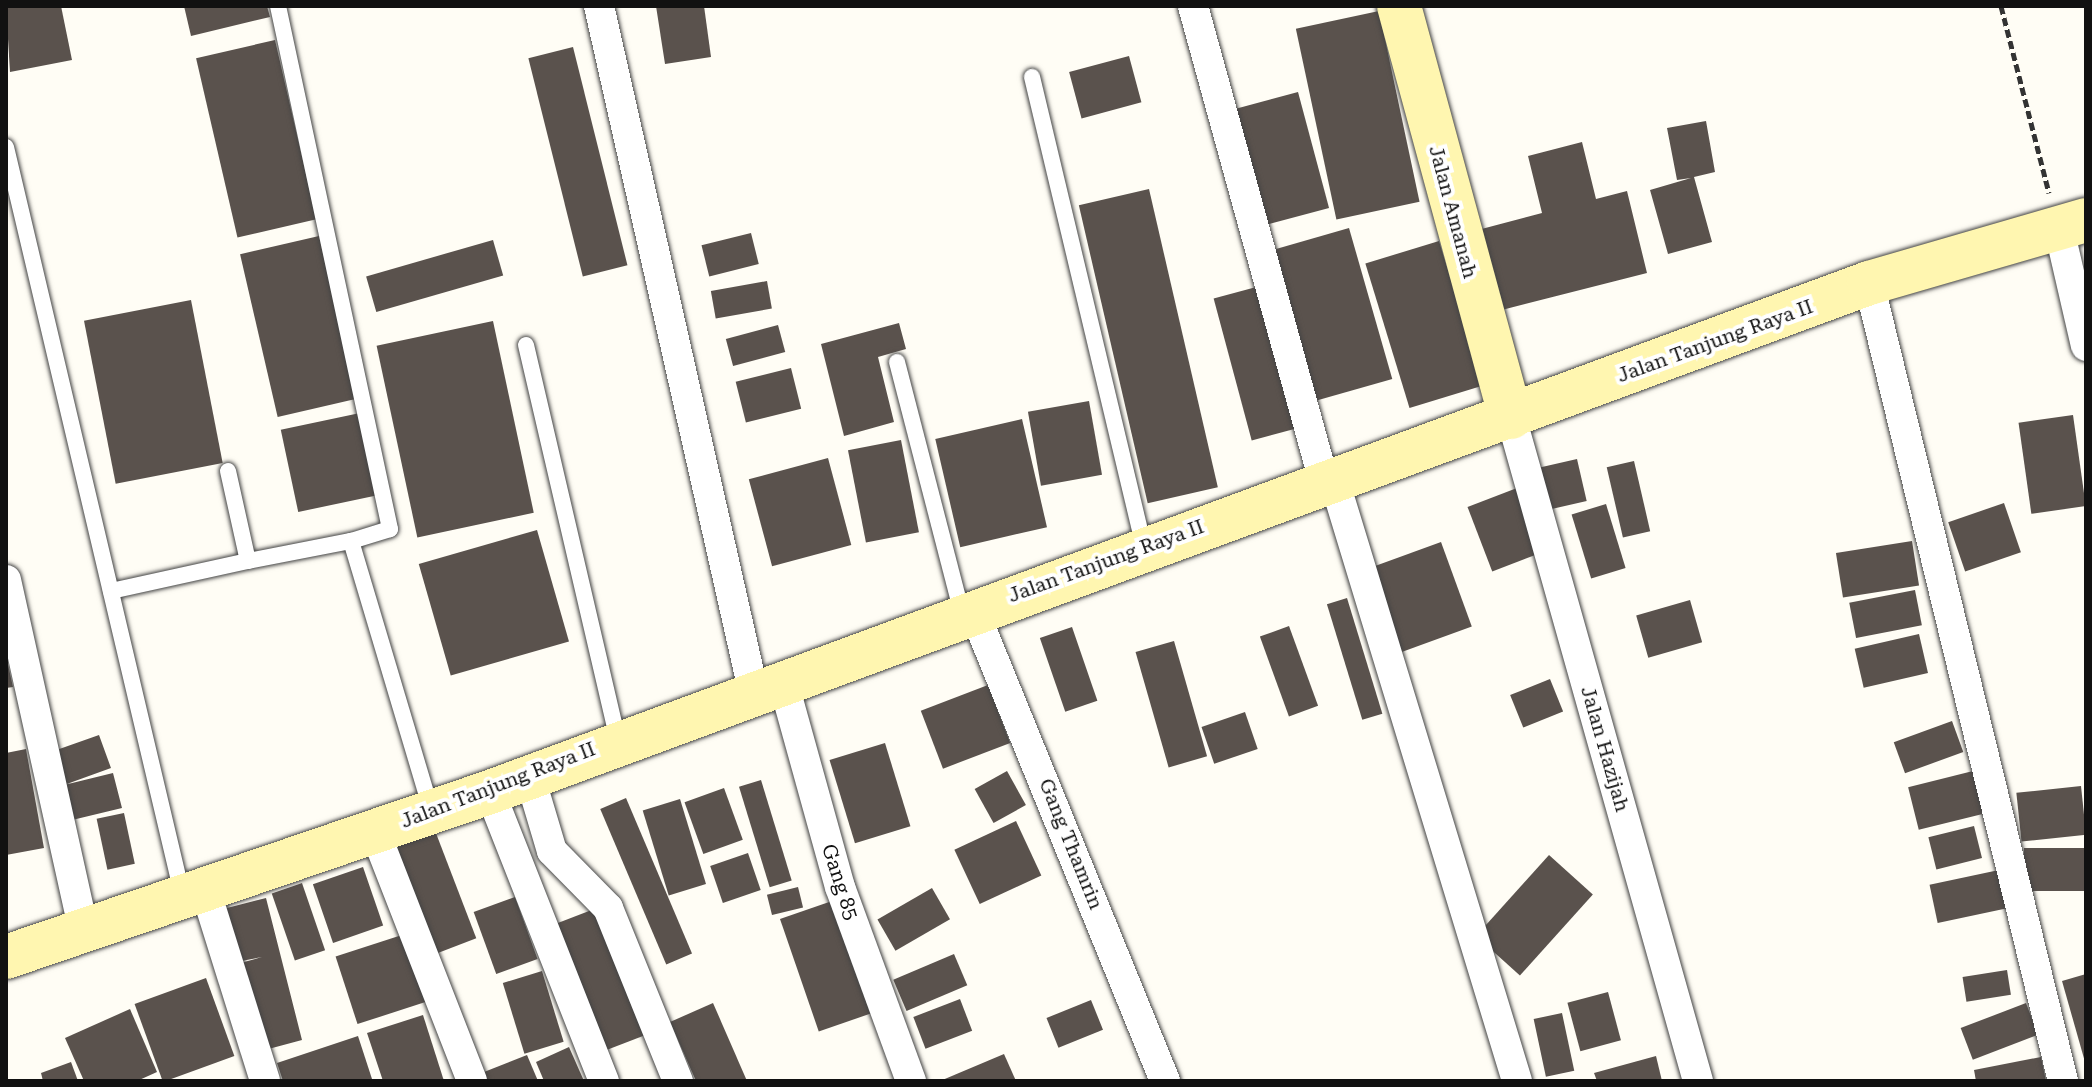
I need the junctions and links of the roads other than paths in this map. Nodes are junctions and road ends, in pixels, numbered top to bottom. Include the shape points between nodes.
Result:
1 (278, 6) edge
2 (599, 6) edge
3 (1193, 6) edge
4 (1399, 6) edge
5 (1032, 77) dead end
6 (6, 147) edge
7 (2072, 224) edge
8 (1869, 283) junction
9 (526, 345) dead end
10 (2086, 346) edge
11 (897, 362) dead end
12 (1511, 417) junction
13 (228, 471) dead end
14 (1330, 482) junction
15 (351, 541) junction
16 (1144, 548) junction
17 (248, 561) junction
18 (6, 580) edge
19 (111, 591) junction
20 (968, 611) junction
21 (768, 684) junction
22 (618, 740) junction
23 (529, 774) junction
24 (490, 792) junction
25 (432, 812) junction
26 (375, 832) junction
27 (193, 889) junction
28 (83, 927) junction
29 (6, 957) edge
30 (265, 1081) edge
31 (472, 1081) edge
32 (604, 1081) edge
33 (678, 1081) edge
34 (911, 1081) edge
35 (1165, 1081) edge
36 (1517, 1081) edge
37 (1698, 1081) edge
38 (2063, 1081) edge

1 - 15 lane via 390,529
2 - 21 street, Gang 85
3 - 14 street
4 - 12 street, Jalan Amanah
5 - 16 lane
6 - 19 lane
7 - 8 street, Jalan Tanjung Raya II
7 - 10 street
8 - 12 street, Jalan Tanjung Raya II
8 - 38 street
9 - 22 lane
11 - 20 lane
12 - 14 street, Jalan Tanjung Raya II
12 - 37 street, Jalan Hazijah
13 - 17 lane
14 - 16 street, Jalan Tanjung Raya II
14 - 36 street
15 - 17 lane
15 - 25 lane
16 - 20 street, Jalan Tanjung Raya II
17 - 19 lane
18 - 28 street
19 - 27 lane
20 - 21 street, Jalan Tanjung Raya II
20 - 35 street, Gang Thamrin
21 - 22 street, Jalan Tanjung Raya II
21 - 34 street, Gang 85
22 - 23 street, Jalan Tanjung Raya II
23 - 24 street, Jalan Tanjung Raya II
23 - 33 street via 552,851 608,908
24 - 25 street, Jalan Tanjung Raya II
24 - 32 street
25 - 26 street, Jalan Tanjung Raya II
26 - 27 street, Jalan Tanjung Raya II
26 - 31 street
27 - 28 street, Jalan Tanjung Raya II
27 - 30 street
28 - 29 street, Jalan Tanjung Raya II

